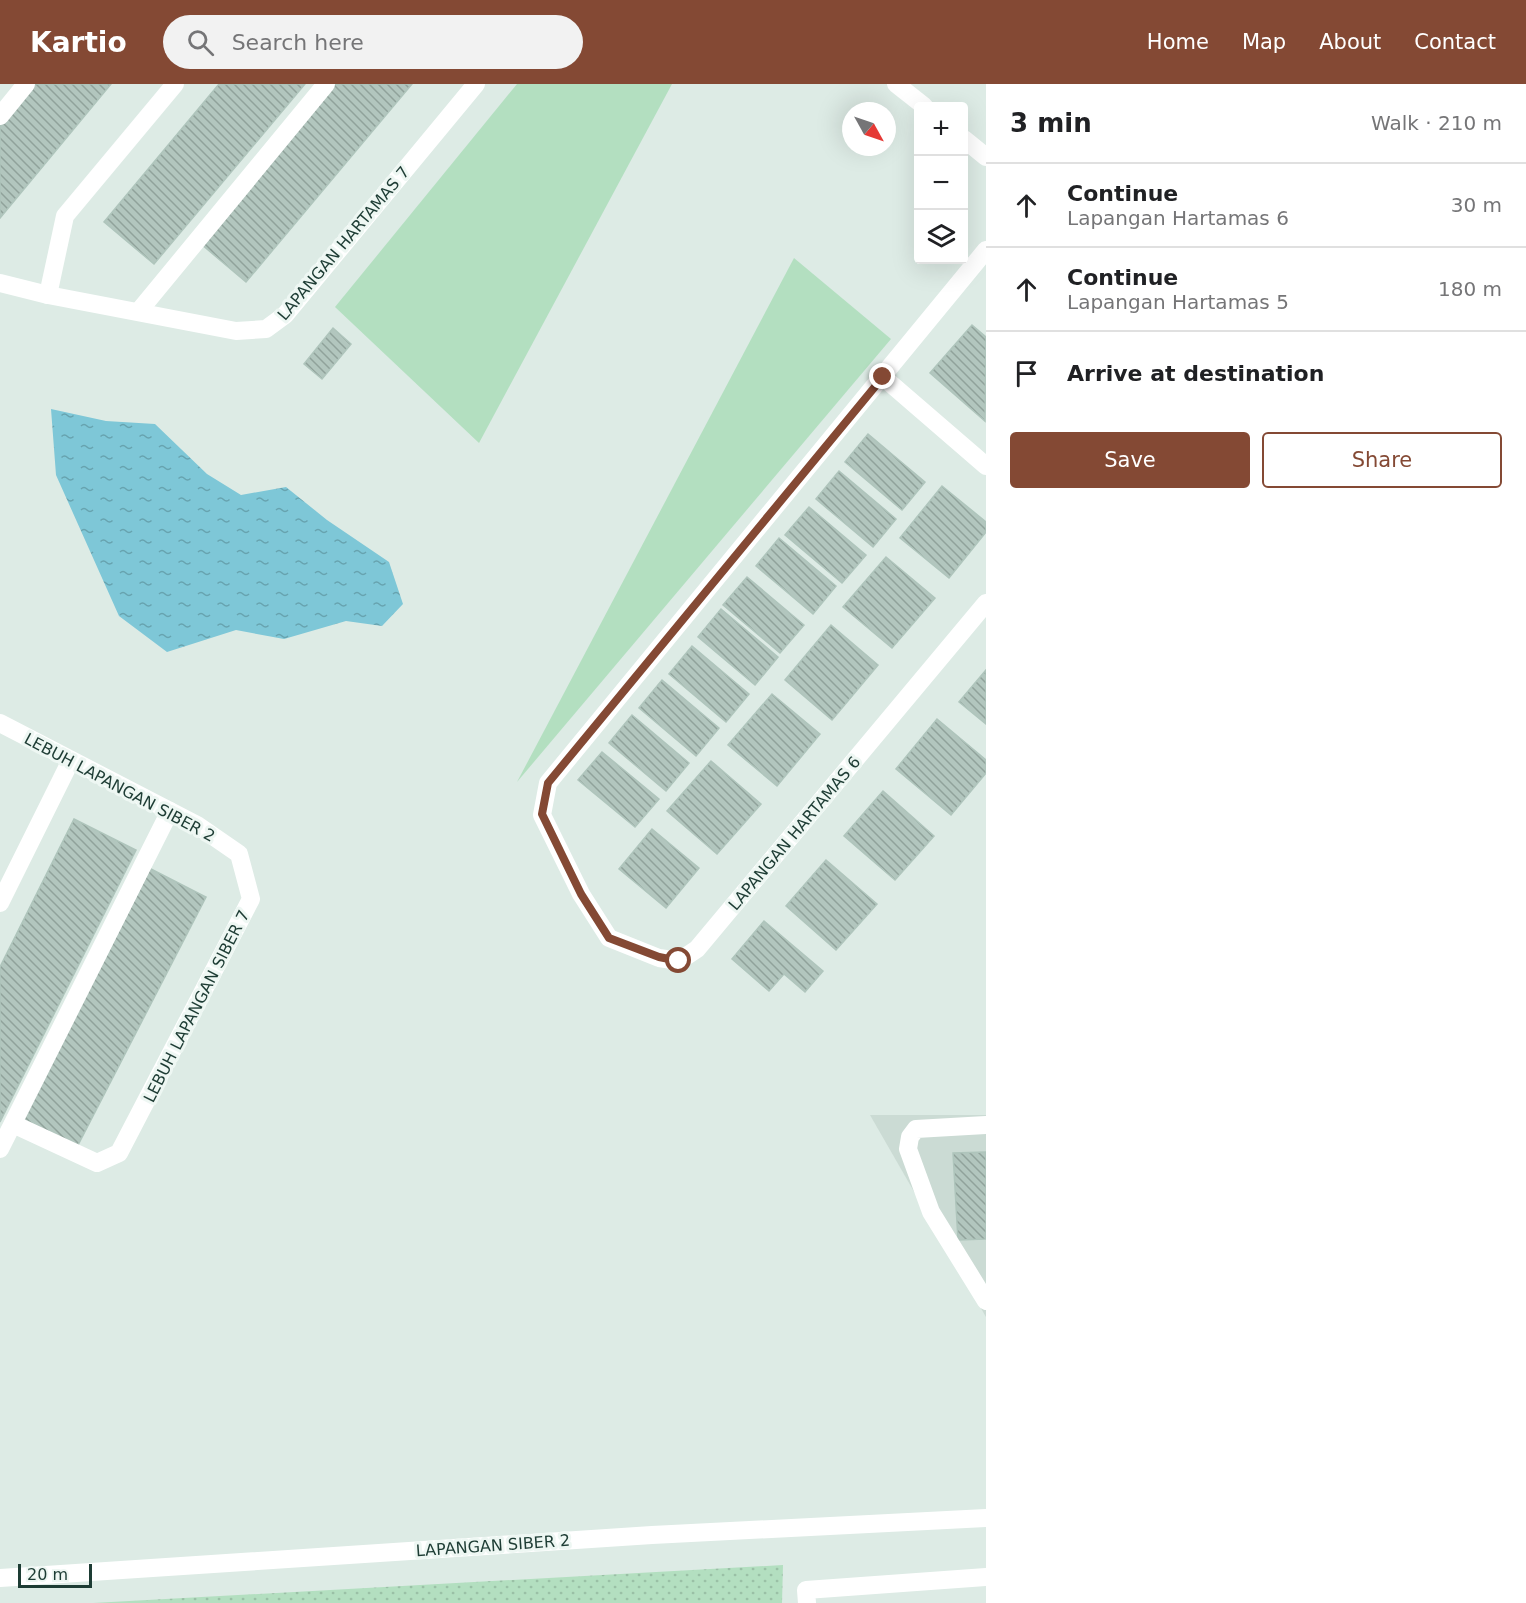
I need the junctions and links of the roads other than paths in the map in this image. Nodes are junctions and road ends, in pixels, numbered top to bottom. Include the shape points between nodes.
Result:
1 (26, 84) edge
2 (175, 84) edge
3 (326, 84) edge
4 (476, 84) edge
5 (896, 84) edge
6 (919, 102) edge
7 (0, 116) edge
8 (968, 143) edge
9 (986, 157) edge
10 (986, 250) edge
11 (0, 283) edge
12 (48, 295) junction
13 (139, 311) junction
14 (883, 377) junction
15 (986, 466) edge
16 (986, 603) edge
17 (0, 723) edge
18 (71, 760) junction
19 (170, 811) junction
20 (239, 854) joint
21 (0, 903) edge
22 (13, 1124) junction
23 (986, 1125) edge
24 (0, 1149) edge
25 (977, 1273) edge
26 (986, 1301) edge
27 (986, 1518) edge
28 (986, 1577) edge
29 (0, 1578) edge
30 (806, 1597) edge

1 - 7 street
2 - 12 street via 65,216
3 - 13 street
4 - 13 street, LAPANGAN HARTAMAS 7 via 285,315 266,329 236,331
5 - 6 street
8 - 9 street
10 - 14 street, LAPANGAN HARTAMAS 6
11 - 12 street, LAPANGAN HARTAMAS 7
12 - 13 street, LAPANGAN HARTAMAS 7
14 - 15 street
14 - 16 street, LAPANGAN HARTAMAS 6 via 548,783 542,814 581,894 609,938 679,961 697,950
17 - 18 street, LEBUH LAPANGAN SIBER 2
18 - 19 street, LEBUH LAPANGAN SIBER 2
18 - 21 street
19 - 20 street, LEBUH LAPANGAN SIBER 2
19 - 22 street
20 - 22 street, LEBUH LAPANGAN SIBER 7 via 251,899 119,1153 97,1163
22 - 24 street
23 - 25 street via 916,1129 908,1149 931,1212
25 - 26 street
27 - 29 street, LAPANGAN SIBER 2 via 652,1535
28 - 30 street

